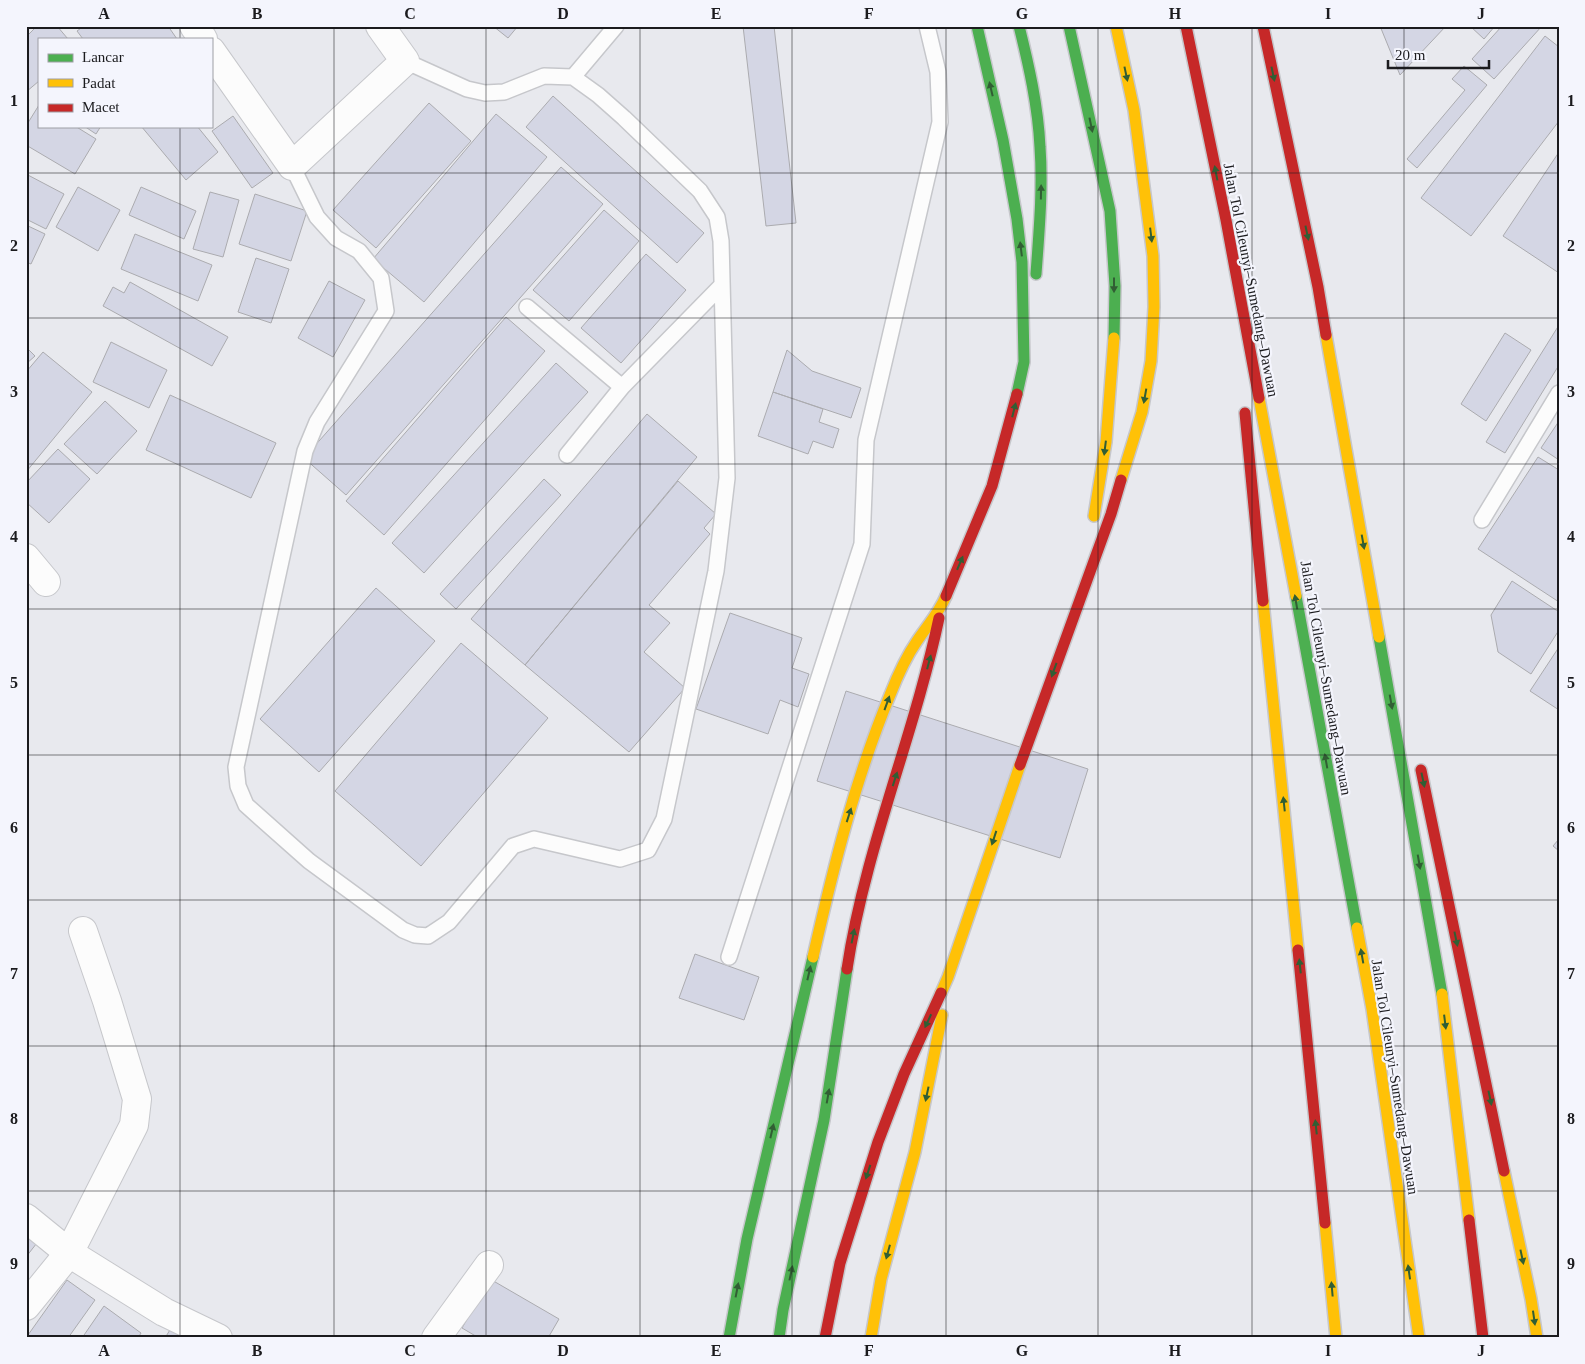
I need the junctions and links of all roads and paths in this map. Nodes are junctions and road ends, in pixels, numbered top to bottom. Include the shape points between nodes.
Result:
1 (194, 26) edge
2 (380, 26) edge
3 (616, 26) edge
4 (927, 26) edge
5 (977, 26) edge
6 (1019, 26) edge
7 (1069, 26) edge
8 (1116, 26) edge
9 (1186, 26) edge
10 (1263, 26) edge
11 (202, 38) edge
12 (212, 52) edge
13 (406, 61) junction
14 (573, 77) junction
15 (292, 166) junction
16 (1226, 220) junction
17 (722, 285) junction
18 (1318, 287) junction
19 (527, 307) dead end
20 (1238, 350) dead end
21 (1024, 362) junction
22 (622, 387) junction
23 (1559, 393) edge
24 (1244, 399) dead end
25 (567, 455) dead end
26 (1482, 520) dead end
27 (1376, 553) dead end
28 (26, 558) edge
29 (46, 582) dead end
30 (940, 608) junction
31 (1070, 624) junction
32 (1419, 762) dead end
33 (84, 931) dead end
34 (728, 957) dead end
35 (948, 977) junction
36 (26, 1218) edge
37 (69, 1253) junction
38 (489, 1265) dead end
39 (26, 1306) edge
40 (218, 1338) edge
41 (436, 1338) edge
42 (729, 1338) edge
43 (779, 1338) edge
44 (825, 1338) edge
45 (871, 1338) edge
46 (1336, 1338) edge
47 (1419, 1338) edge
48 (1483, 1338) edge
49 (1537, 1338) edge

1 - 11 street
2 - 13 street
3 - 14 lane
4 - 34 lane via 938,72 940,122 866,440 862,544
21 -> 5 highway via 1022,262 1017,219
21 -> 6 highway via 1040,230 1041,162 1034,96
7 -> 31 highway via 1109,209 1114,279 1109,418 1101,483
8 -> 31 highway via 1134,110 1153,256 1151,361 1142,412 1111,514
16 -> 9 highway, Jalan Tol Cileunyi–Sumedang–Dawuan
10 -> 18 highway
12 - 15 street
13 - 14 lane via 467,89 485,93 504,92 544,76
13 - 15 street
14 - 17 lane via 618,112 700,192 717,217
15 - 17 lane via 317,217 336,238 359,251 381,278 386,311 317,422 305,451 236,767 238,786 246,805 309,862 415,935 428,936 449,922 513,846 534,839 620,859 648,850 664,820 716,571 727,478
16 - 20 highway
47 -> 16 highway, Jalan Tol Cileunyi–Sumedang–Dawuan via 1372,1009
17 - 22 lane
18 - 27 highway
18 -> 48 highway via 1442,994
19 - 22 lane
30 -> 21 highway via 992,486 1016,405
22 - 25 lane
23 - 26 lane
46 -> 24 highway
28 - 29 street
42 -> 30 highway via 750,1229 846,826 890,694 916,642
43 -> 30 highway via 824,1120 862,890 929,666
31 -> 35 highway
32 -> 49 highway
33 - 37 street via 137,1099 134,1125
35 -> 44 highway via 904,1074 878,1142 840,1263
35 -> 45 highway via 930,1081 881,1279
36 - 37 street
37 - 39 street
37 - 40 street via 164,1312
38 - 41 street

